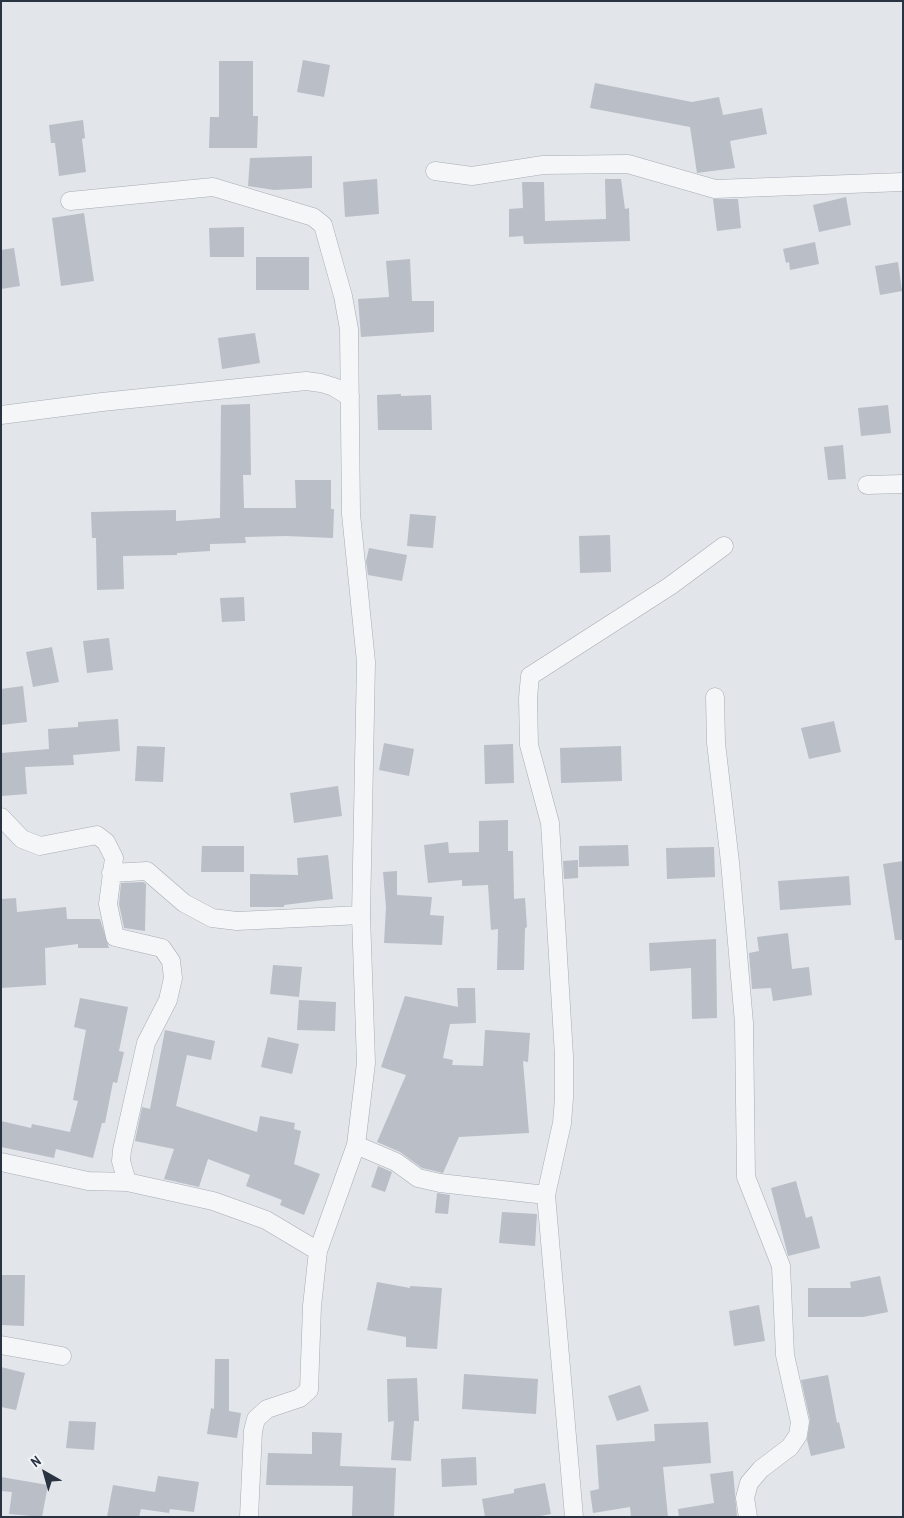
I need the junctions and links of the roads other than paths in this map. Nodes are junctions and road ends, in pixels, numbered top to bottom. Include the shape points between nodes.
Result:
1 (435, 172) dead end
2 (903, 182) edge
3 (70, 201) dead end
4 (350, 397) junction
5 (1, 415) edge
6 (903, 484) edge
7 (867, 485) dead end
8 (724, 546) dead end
9 (715, 697) dead end
10 (3, 824) edge
11 (111, 873) junction
12 (361, 915) junction
13 (356, 1145) junction
14 (1, 1162) edge
15 (127, 1182) junction
16 (546, 1195) junction
17 (318, 1251) junction
18 (1, 1345) edge
19 (62, 1356) dead end
20 (250, 1517) edge
21 (255, 1517) edge
22 (574, 1517) edge
23 (748, 1517) edge

1 - 2 street via 472,176 543,165 628,164 715,189
3 - 4 street via 213,187 313,217 322,226 346,312
4 - 5 street via 321,383 306,382
4 - 12 street via 351,514 366,662
6 - 7 street
8 - 16 street via 670,586 530,676 529,745 550,823 564,1056 562,1123
9 - 23 street via 716,744 744,1023 746,1177 781,1266 786,1355 800,1422 798,1435 790,1447 761,1469 750,1483 745,1498
10 - 11 street via 22,839 40,846 97,835 106,842 114,858
11 - 12 street via 147,871 184,903 218,919
11 - 15 street via 108,904 115,937 162,948 171,962 173,978 168,1000 146,1043 121,1156
12 - 13 street via 366,1062
13 - 16 street via 396,1162 418,1178
13 - 17 street
14 - 15 street via 88,1181
15 - 17 street via 213,1201 266,1220
16 - 22 street
17 - 20 street via 309,1390 300,1398 267,1409 256,1419
18 - 19 street
20 - 21 street

